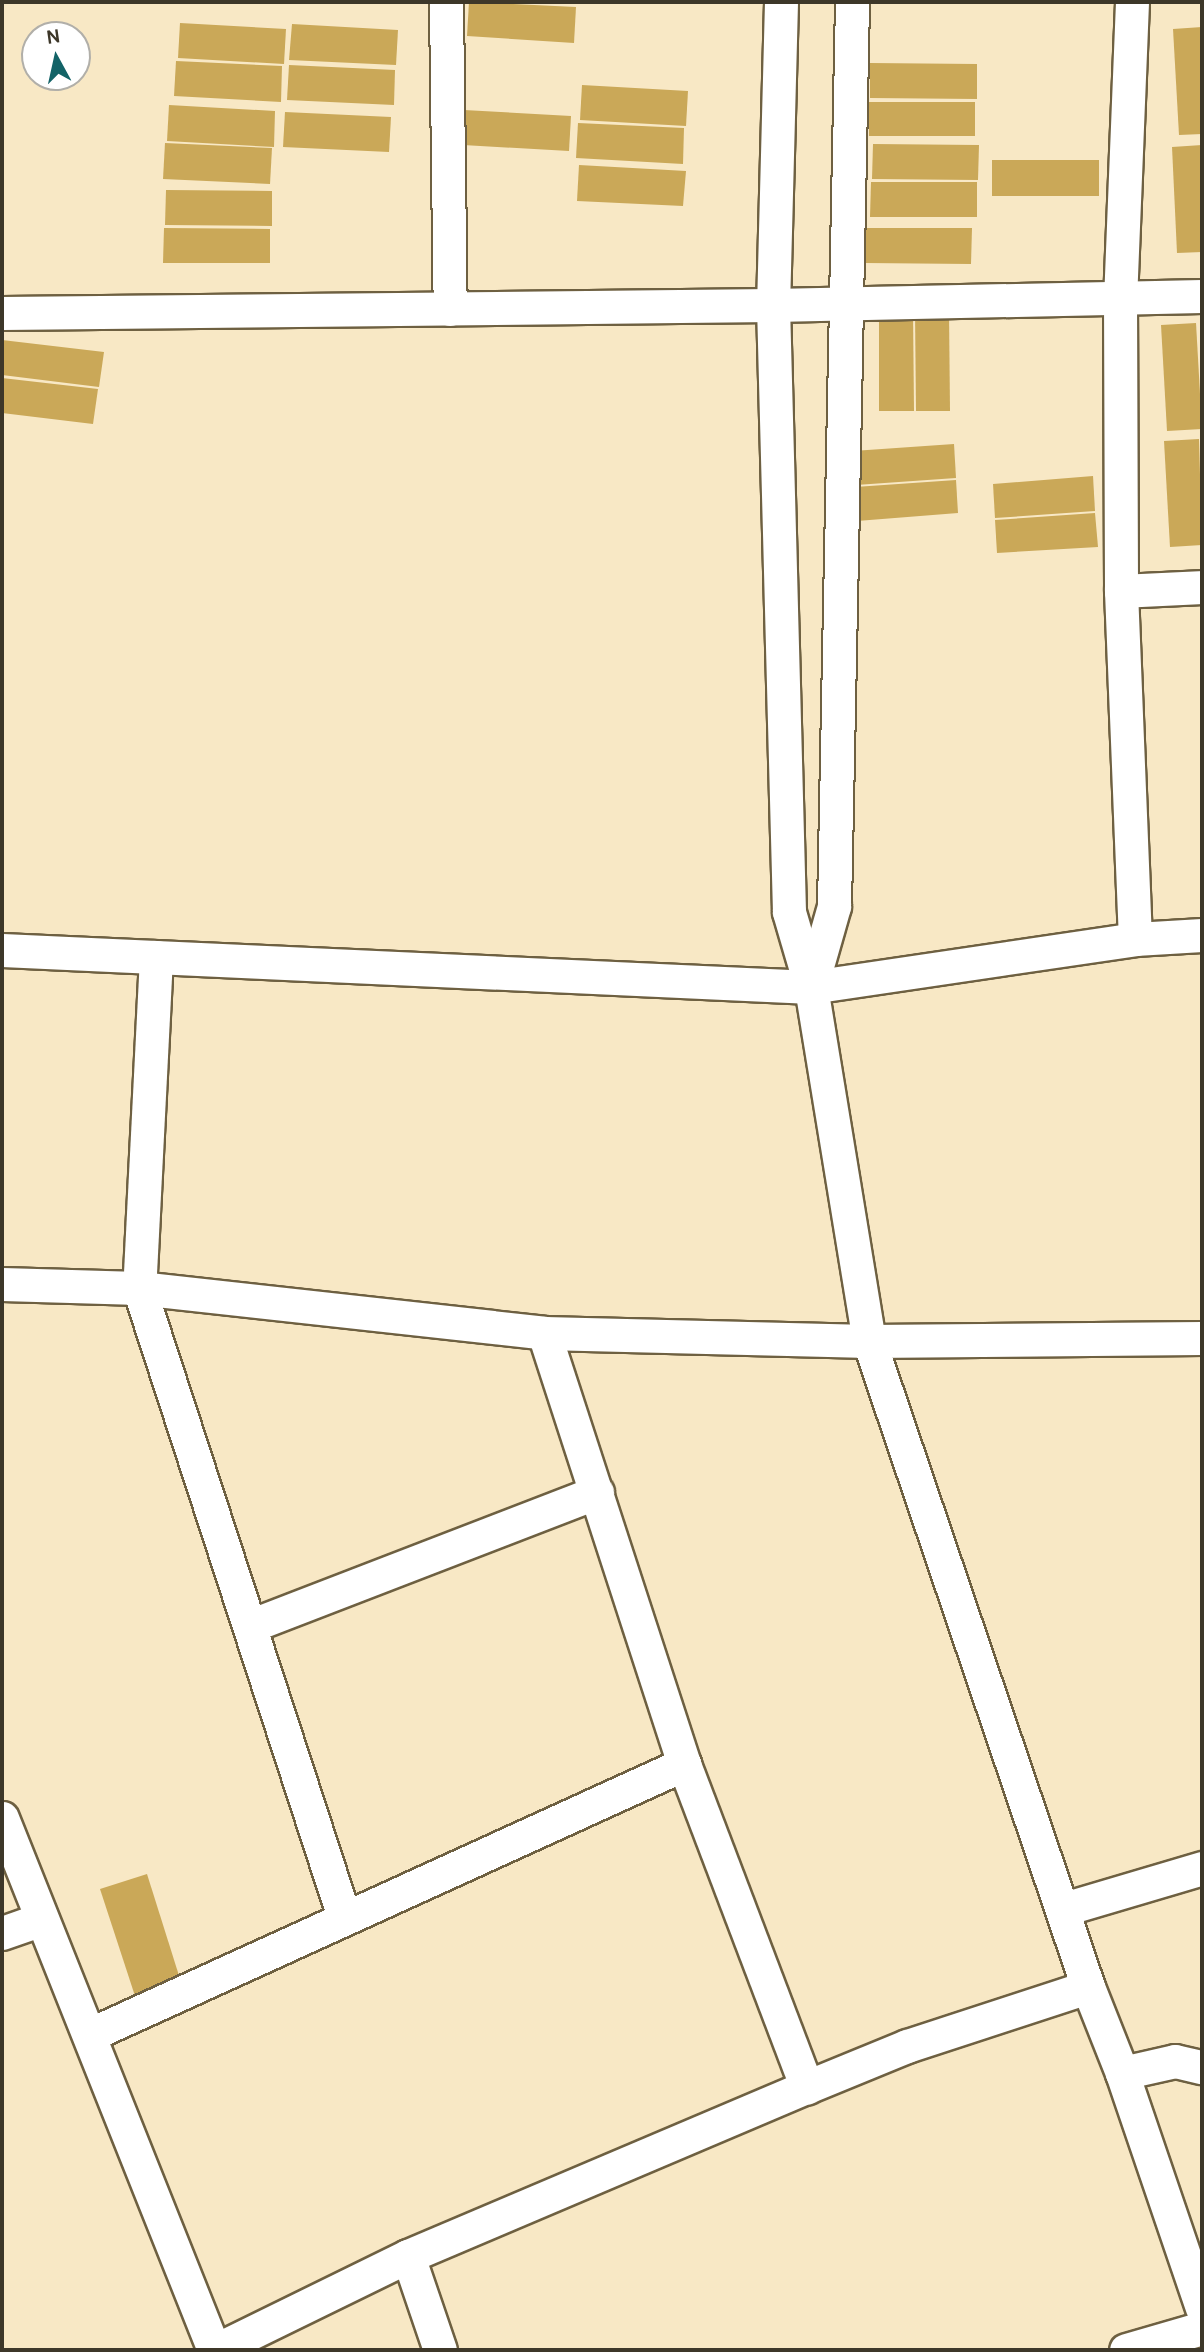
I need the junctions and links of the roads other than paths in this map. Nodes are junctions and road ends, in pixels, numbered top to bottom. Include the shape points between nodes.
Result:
1 (446, 2) edge
2 (781, 2) edge
3 (852, 2) edge
4 (1132, 2) edge
5 (1202, 296) edge
6 (1120, 298) junction
7 (844, 303) junction
8 (773, 305) junction
9 (450, 309) junction
10 (2, 313) edge
11 (1202, 587) edge
12 (1121, 591) junction
13 (1202, 935) edge
14 (1135, 939) junction
15 (2, 950) edge
16 (156, 957) junction
17 (811, 987) junction
18 (2, 1284) edge
19 (139, 1288) junction
20 (544, 1333) junction
21 (1202, 1338) edge
22 (869, 1341) junction
23 (597, 1492) junction
24 (250, 1626) junction
25 (684, 1764) junction
26 (2, 1818) edge
27 (1202, 1868) edge
28 (1064, 1909) junction
29 (344, 1917) junction
30 (42, 1919) junction
31 (2, 1933) edge
32 (1088, 1987) junction
33 (89, 2035) junction
34 (1202, 2067) edge
35 (1122, 2073) junction
36 (807, 2087) junction
37 (408, 2256) junction
38 (1202, 2308) edge
39 (1202, 2328) edge
40 (215, 2350) edge
41 (440, 2350) edge
42 (1126, 2350) edge

1 - 9 street
2 - 8 street
3 - 7 street
4 - 6 street
5 - 6 street
6 - 7 street
6 - 12 street
7 - 8 street
7 - 17 street via 834,906
8 - 9 street
8 - 17 street via 789,912
9 - 10 street
11 - 12 street
12 - 14 street
13 - 14 street
14 - 17 street
15 - 16 street
16 - 17 street
16 - 19 street
17 - 22 street
18 - 19 street
19 - 20 street
19 - 24 street
20 - 22 street
20 - 23 street
21 - 22 street
22 - 28 street
23 - 24 street
23 - 25 street
24 - 29 street
25 - 29 street
25 - 36 street
26 - 30 street
27 - 28 street
28 - 32 street
29 - 33 street
30 - 31 street
30 - 33 street
32 - 35 street
32 - 36 street via 907,2046
33 - 40 street
34 - 35 street via 1175,2061
35 - 38 street
36 - 37 street
37 - 40 street
37 - 41 street
39 - 42 street

